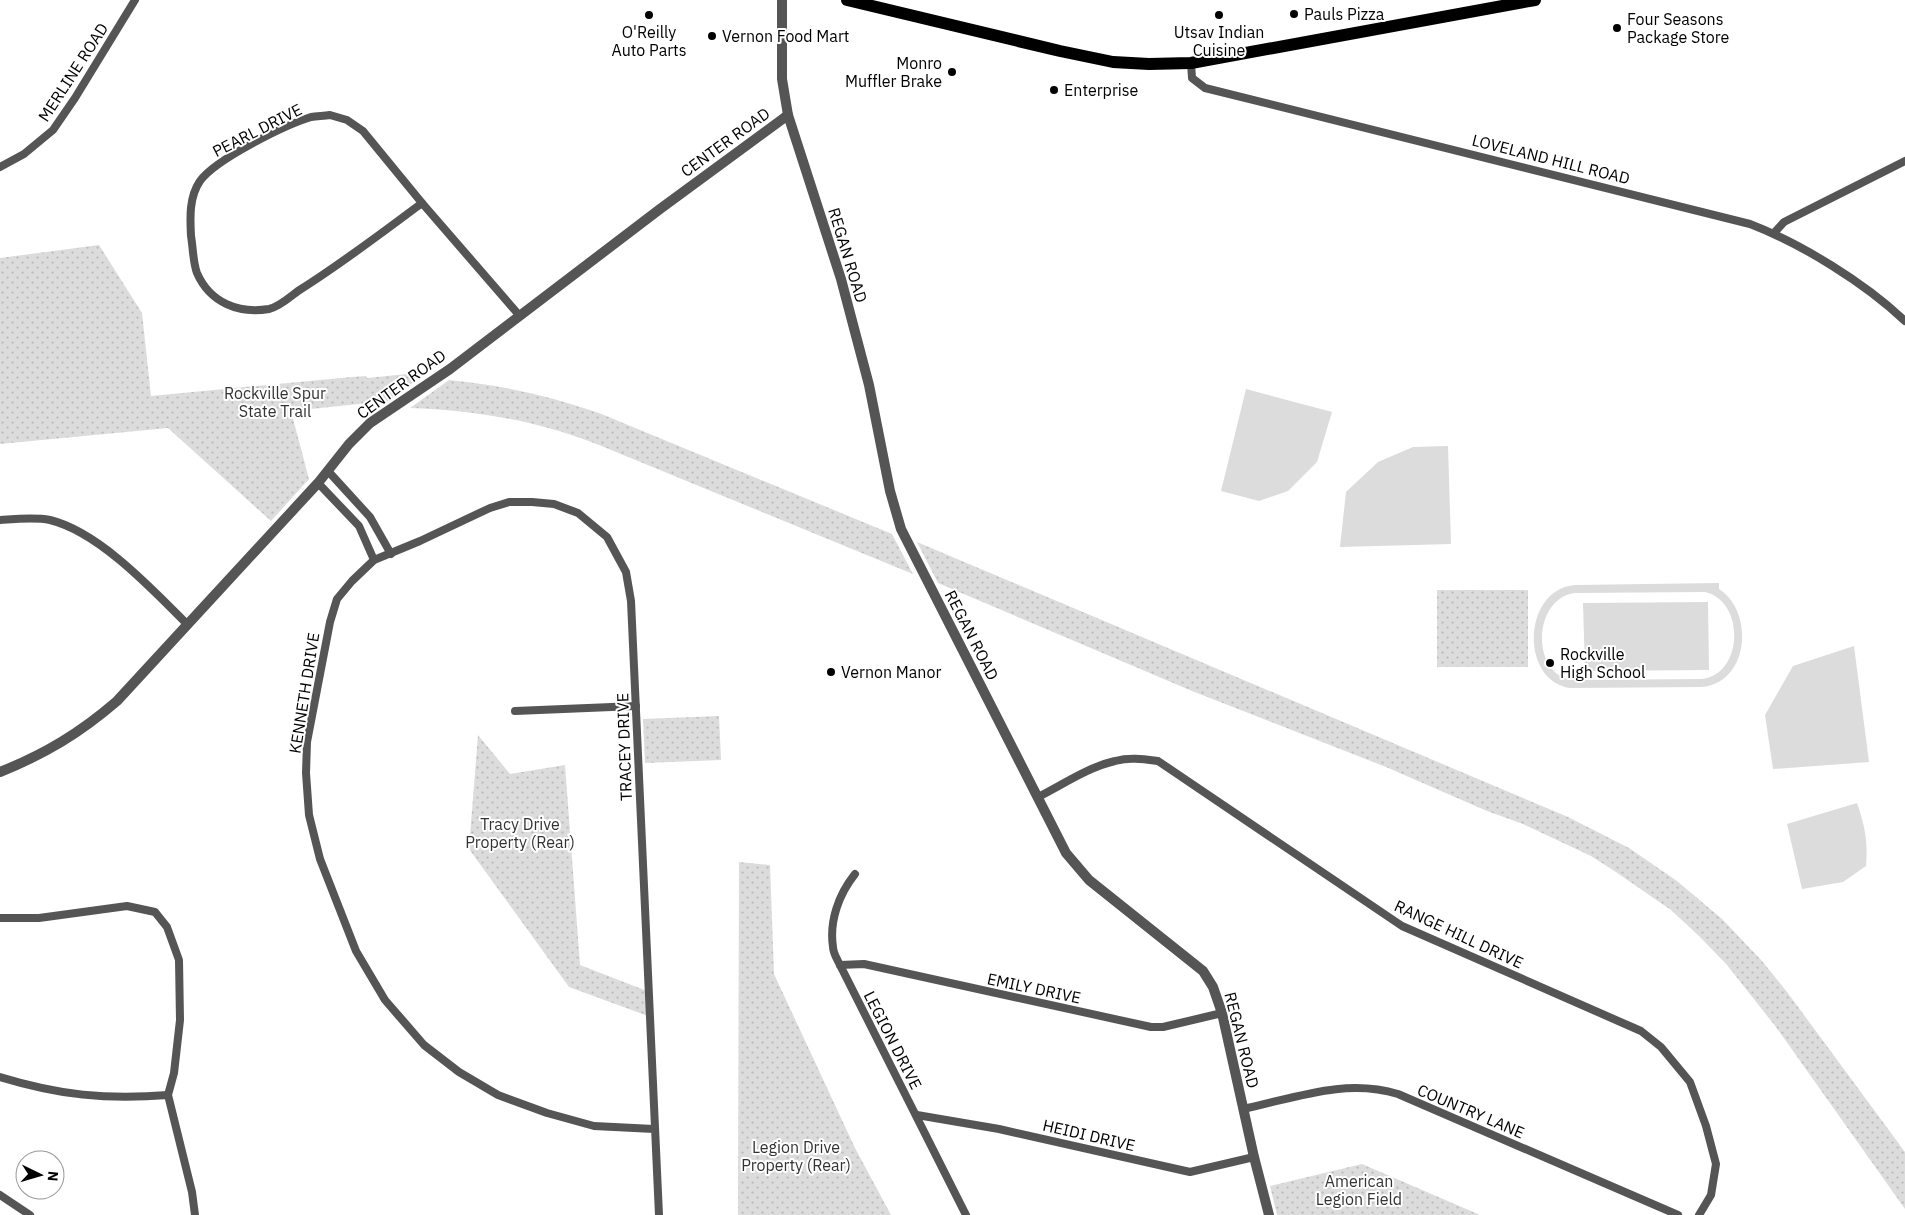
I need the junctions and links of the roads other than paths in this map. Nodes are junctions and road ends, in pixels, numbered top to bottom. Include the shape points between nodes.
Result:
1 (135, 0) edge
2 (782, 0) edge
3 (847, 0) edge
4 (1535, 0) edge
5 (1192, 63) junction
6 (788, 115) junction
7 (1905, 162) edge
8 (0, 167) edge
9 (422, 203) junction
10 (1774, 233) junction
11 (518, 315) junction
12 (1905, 321) edge
13 (328, 470) junction
14 (318, 483) junction
15 (0, 520) edge
16 (391, 554) junction
17 (374, 560) junction
18 (187, 624) junction
19 (636, 706) junction
20 (515, 711) dead end
21 (0, 772) edge
22 (1038, 797) junction
23 (855, 874) dead end
24 (0, 918) edge
25 (840, 965) junction
26 (1222, 1014) junction
27 (0, 1077) edge
28 (168, 1095) junction
29 (1243, 1109) junction
30 (916, 1115) junction
31 (654, 1129) junction
32 (1254, 1157) junction
33 (0, 1195) edge
34 (30, 1215) edge
35 (195, 1215) edge
36 (659, 1215) edge
37 (966, 1215) edge
38 (1269, 1215) edge
39 (1678, 1215) edge
40 (1699, 1215) edge

1 - 8 street, MERLINE ROAD via 53,130 24,154
2 - 6 street, REGAN ROAD via 782,79
3 - 5 main road via 1113,62
4 - 5 main road
5 - 10 street, LOVELAND HILL ROAD via 1192,78 1205,88 1750,224
6 - 11 street, CENTER ROAD
6 - 22 street, REGAN ROAD via 841,279 869,384 890,491 901,529
7 - 10 street via 1784,222
9 - 9 street, PEARL DRIVE via 362,130 347,120 330,115 306,119 228,157 200,182 189,216 197,273 208,290 225,305 248,311 272,309
9 - 11 street, PEARL DRIVE
10 - 12 street via 1837,270
11 - 13 street, CENTER ROAD via 450,369 370,423
13 - 14 street, CENTER ROAD
13 - 16 street via 370,517
14 - 17 street via 359,526
14 - 18 street, CENTER ROAD
15 - 18 street via 50,520 98,542
16 - 17 street, TRACEY DRIVE
16 - 19 street, TRACEY DRIVE via 509,502 554,504 578,513 607,537 626,572 631,601
17 - 31 street, KENNETH DRIVE via 337,599 307,742 309,815 320,859 356,951 386,1000 424,1045 459,1072 498,1095 547,1113 594,1126
18 - 21 street, CENTER ROAD via 117,701 90,724 60,744
19 - 20 street
19 - 31 street, TRACEY DRIVE
22 - 26 street, REGAN ROAD via 1066,853 1080,870 1203,971 1213,987
22 - 40 street, RANGE HILL DRIVE via 1115,761 1137,758 1158,761 1402,926 1641,1030 1661,1047 1690,1082 1706,1126 1716,1164 1711,1195
23 - 25 street, LEGION DRIVE via 843,888 833,922 832,948
24 - 28 street via 39,918 127,906 155,912 167,927 179,960 180,1020
25 - 26 street, EMILY DRIVE via 864,964 1151,1027
25 - 30 street, LEGION DRIVE
26 - 29 street, REGAN ROAD
27 - 28 street via 70,1094 127,1098
28 - 35 street
29 - 32 street, REGAN ROAD
29 - 39 street, COUNTRY LANE via 1348,1088 1382,1090
30 - 32 street, HEIDI DRIVE via 999,1129 1190,1172
30 - 37 street, LEGION DRIVE
31 - 36 street, TRACEY DRIVE
32 - 38 street, REGAN ROAD
33 - 34 street

